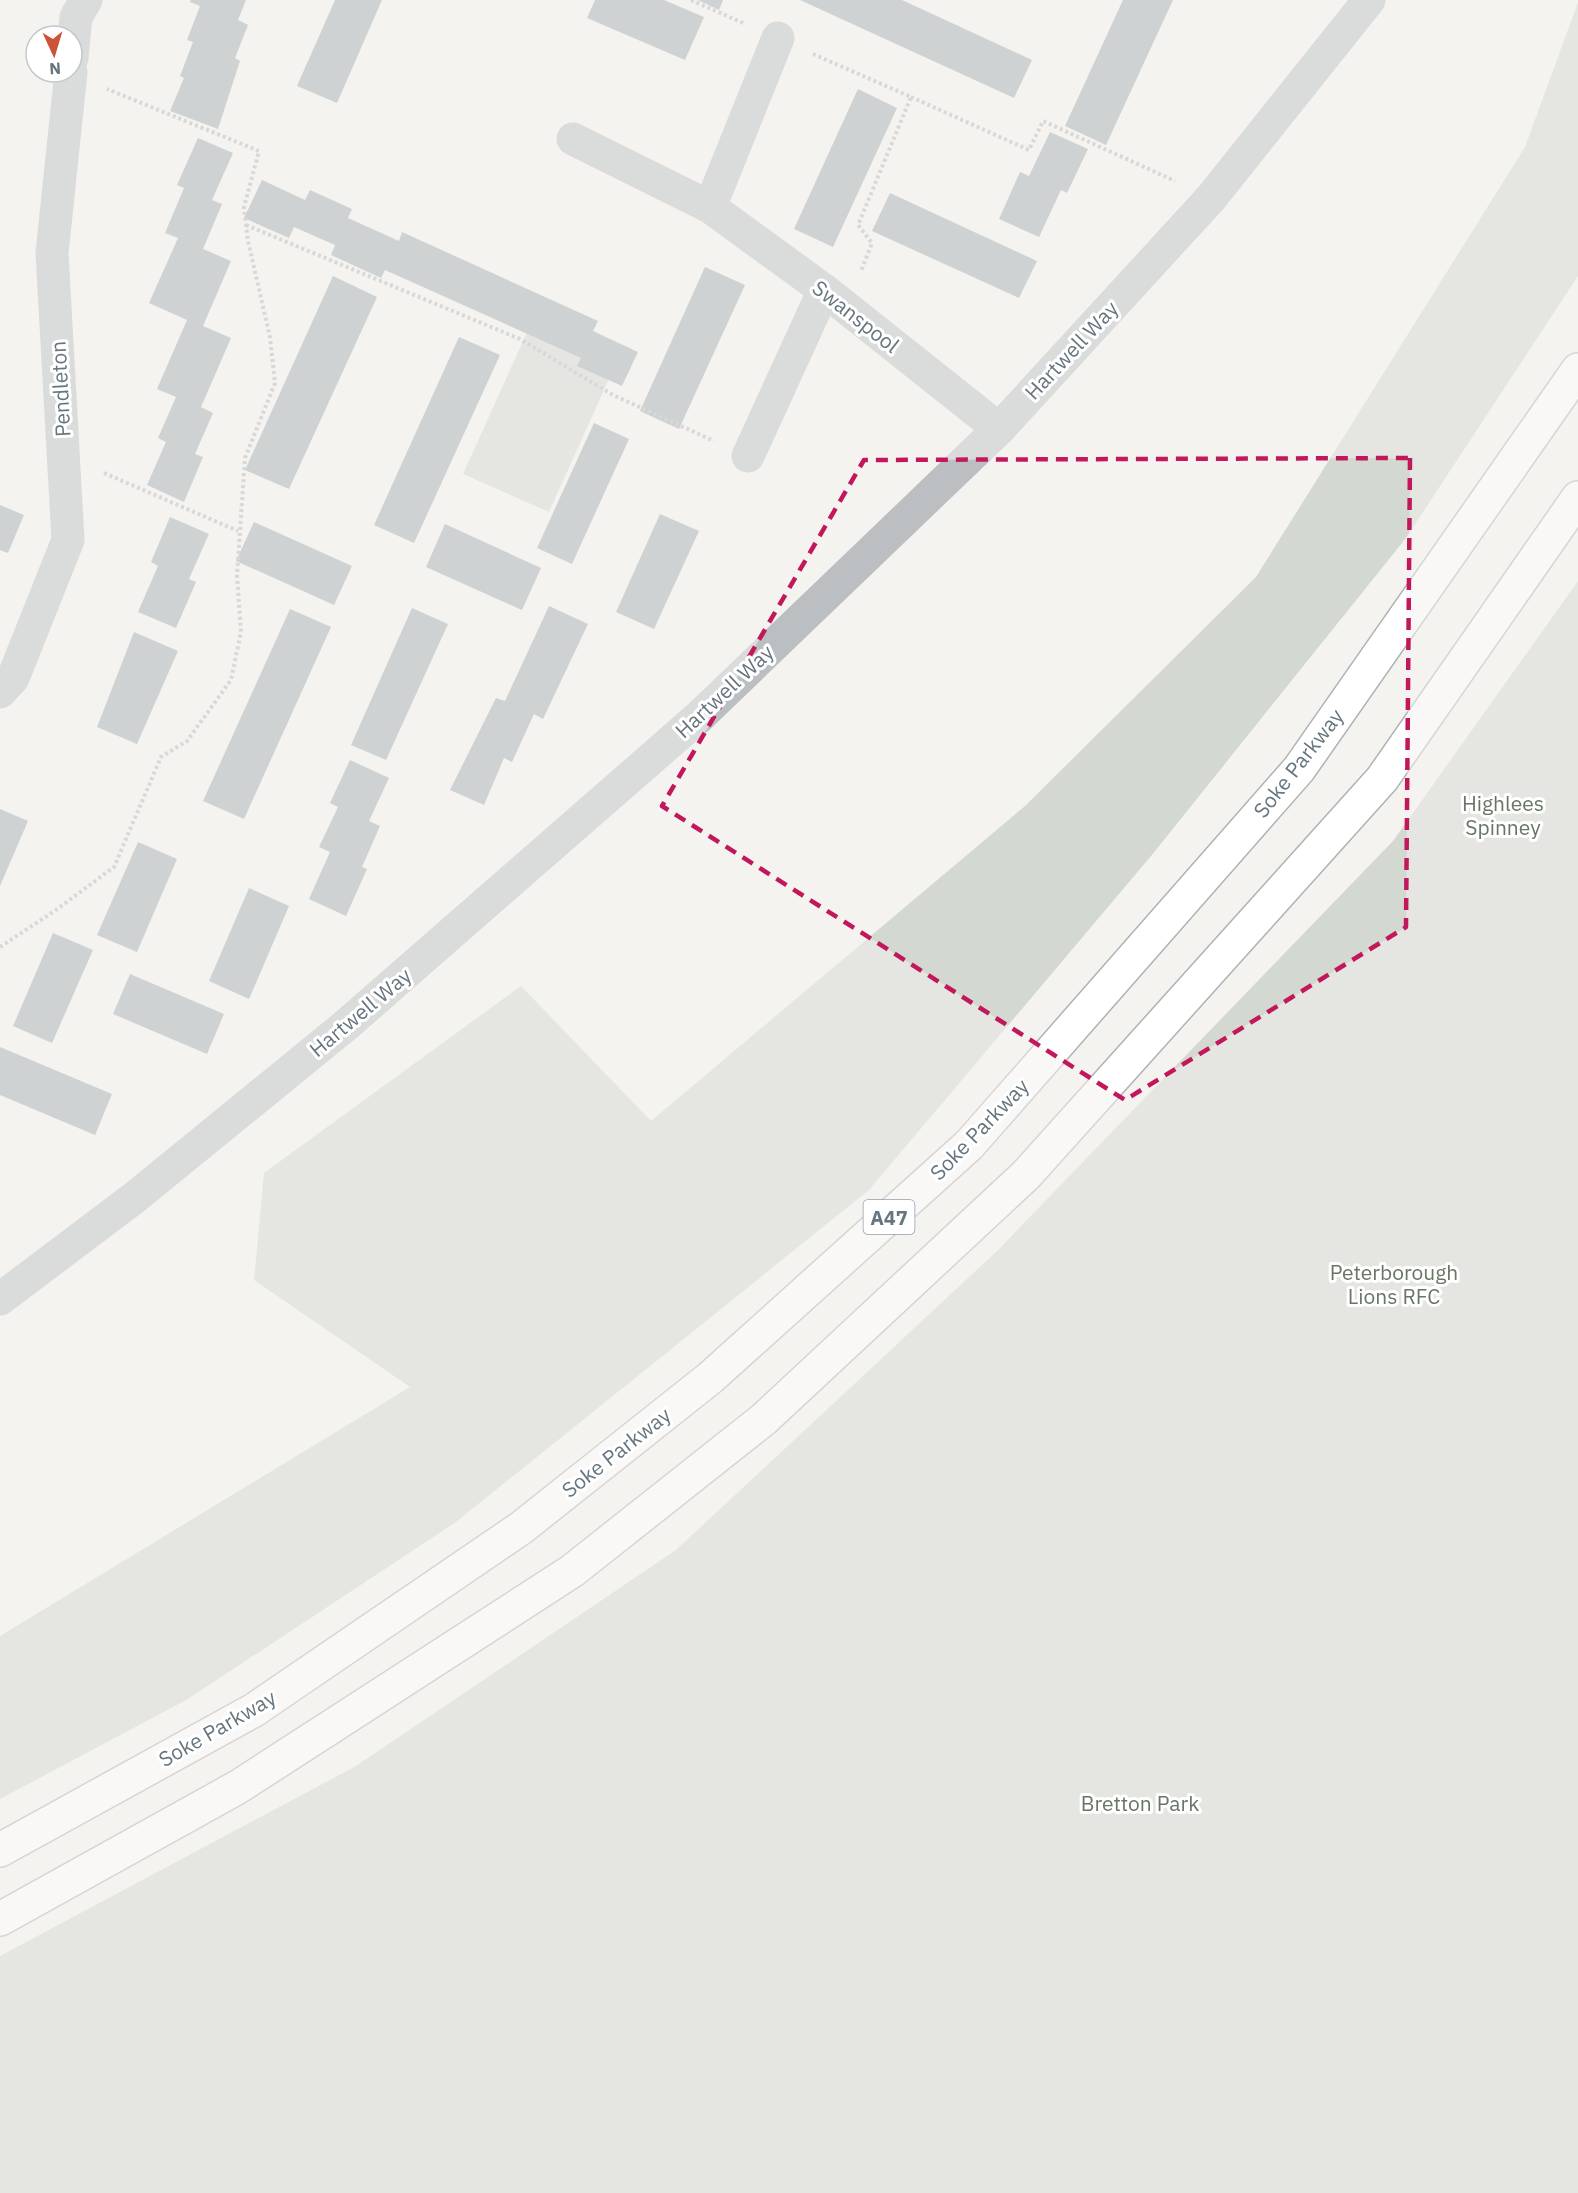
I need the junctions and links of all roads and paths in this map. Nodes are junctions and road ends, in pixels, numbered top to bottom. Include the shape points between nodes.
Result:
1 (86, 0) edge
2 (691, 0) edge
3 (1369, 0) edge
4 (75, 24) edge
5 (778, 38) junction
6 (84, 74) edge
7 (69, 84) edge
8 (911, 97) junction
9 (573, 139) dead end
10 (1211, 198) junction
11 (710, 207) junction
12 (246, 225) junction
13 (835, 299) junction
14 (1578, 370) edge
15 (999, 429) junction
16 (63, 456) junction
17 (748, 456) joint
18 (1578, 498) edge
19 (238, 531) junction
20 (0, 692) edge
21 (0, 947) edge
22 (0, 1299) edge
23 (0, 1850) edge
24 (0, 1919) edge

1 - 4 street, Pendleton
2 - 5 path
3 - 10 street, Hartwell Way
5 - 8 path
5 - 11 street
6 - 12 path via 259,152 244,207
7 - 16 street, Pendleton via 52,253
8 - 10 path via 1029,150 1043,121
8 - 13 path via 858,225 872,243
9 - 11 street, Swanspool
10 - 15 street, Hartwell Way
11 - 13 street, Swanspool
12 - 17 path via 520,339 613,395
12 - 19 path via 270,337 275,383 245,459
13 - 15 street, Swanspool
13 - 17 street
14 - 23 highway, Soke Parkway / A47 via 1299,769 969,1145 710,1378 521,1528 254,1710
15 - 22 street, Hartwell Way via 700,716 345,1026 134,1198
16 - 19 path
16 - 20 street, Pendleton via 68,540 13,678
18 - 24 highway via 1374,788 1026,1175 764,1419 572,1571 238,1787
19 - 21 path via 241,632 231,680 187,741 161,757 114,867

